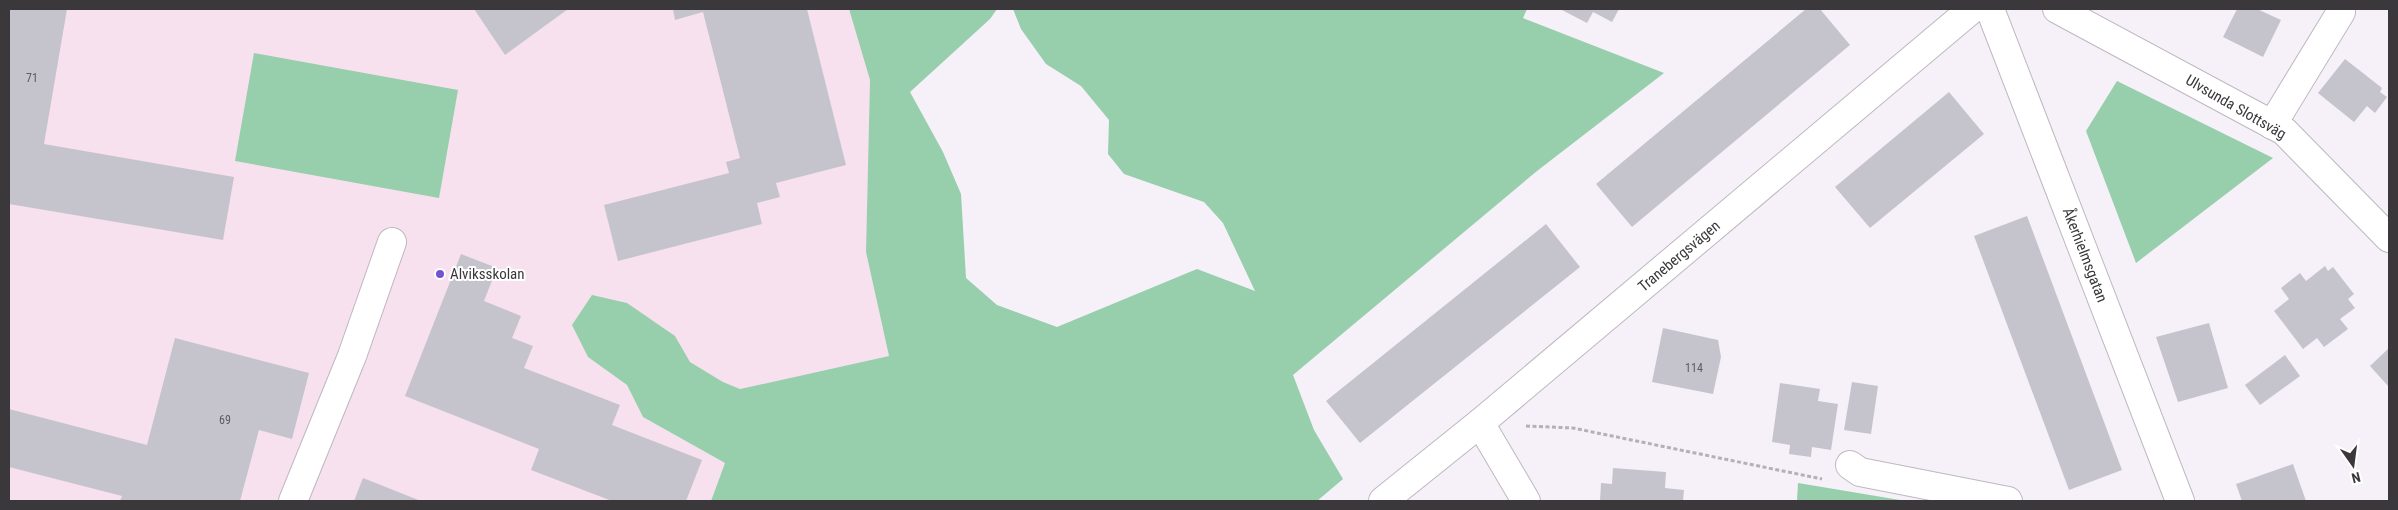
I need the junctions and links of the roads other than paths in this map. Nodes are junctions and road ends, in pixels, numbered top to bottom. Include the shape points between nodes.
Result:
1 (1972, 9) edge
2 (1990, 9) edge
3 (2057, 9) edge
4 (2341, 12) dead end
5 (2272, 125) junction
6 (2389, 238) edge
7 (392, 242) dead end
8 (1480, 423) junction
9 (1840, 473) road end
10 (293, 501) edge
11 (1383, 501) edge
12 (1526, 501) edge
13 (2008, 501) edge
14 (2180, 501) edge

1 - 8 street, Tranebergsvägen
2 - 14 street, Åkerhielmsgatan
3 - 5 street, Ulvsunda Slottsväg
4 - 5 street
5 - 6 street, Ulvsunda Slottsväg via 2284,130
7 - 10 street via 352,356
8 - 11 street, Tranebergsvägen
8 - 12 street
9 - 13 street via 1860,472

